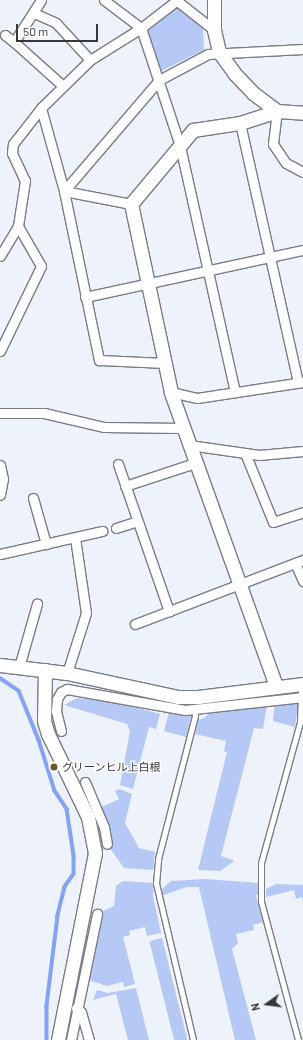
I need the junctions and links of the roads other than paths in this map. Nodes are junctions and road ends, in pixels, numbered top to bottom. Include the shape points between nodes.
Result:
1 (42, 0) edge
2 (104, 0) edge
3 (176, 0) edge
4 (214, 0) edge
5 (34, 13) junction
6 (141, 28) junction
7 (214, 30) junction
8 (5, 36) dead end
9 (14, 42) junction
10 (303, 49) edge
11 (219, 52) junction
12 (90, 60) junction
13 (159, 80) junction
14 (63, 86) junction
15 (41, 108) junction
16 (277, 111) junction
17 (303, 113) edge
18 (240, 123) junction
19 (180, 146) junction
20 (303, 172) edge
21 (64, 191) junction
22 (131, 204) junction
23 (18, 226) junction
24 (303, 250) edge
25 (0, 256) edge
26 (269, 257) junction
27 (208, 271) junction
28 (148, 284) junction
29 (85, 297) junction
30 (0, 351) edge
31 (166, 363) junction
32 (301, 382) edge
33 (171, 392) junction
34 (235, 392) junction
35 (0, 413) edge
36 (182, 428) junction
37 (189, 445) junction
38 (303, 451) edge
39 (245, 453) junction
40 (195, 463) junction
41 (118, 464) dead end
42 (0, 465) edge
43 (125, 486) junction
44 (0, 495) edge
45 (33, 498) dead end
46 (303, 512) edge
47 (137, 521) junction
48 (116, 528) dead end
49 (102, 531) dead end
50 (75, 538) junction
51 (46, 544) junction
52 (0, 554) edge
53 (299, 561) edge
54 (303, 581) edge
55 (239, 586) junction
56 (37, 604) dead end
57 (169, 612) junction
58 (135, 624) dead end
59 (0, 665) edge
60 (19, 667) junction
61 (45, 670) junction
62 (67, 673) junction
63 (276, 686) junction
64 (302, 690) edge
65 (193, 704) junction
66 (61, 731) dead end
67 (86, 782) dead end
68 (107, 844) dead end
69 (97, 914) dead end
70 (76, 1008) junction
71 (58, 1040) edge
72 (71, 1040) edge
73 (88, 1040) edge
74 (192, 1040) edge
75 (298, 1040) edge

1 - 5 street
2 - 6 street
3 - 6 street
3 - 7 street
4 - 7 street
5 - 9 street
5 - 12 street via 56,23
6 - 12 street
6 - 13 street
7 - 11 street
8 - 9 street
9 - 14 street
10 - 11 street
11 - 13 street via 208,54
11 - 16 street via 253,93
12 - 14 street
13 - 19 street
13 - 21 street
14 - 15 street
15 - 21 street
15 - 23 street via 13,144 12,153 25,181
16 - 17 street
16 - 18 street
16 - 20 street via 273,144 286,163
18 - 19 street via 193,130
18 - 26 street
19 - 22 street
19 - 27 street
21 - 22 street
21 - 29 street
22 - 28 street
23 - 25 street
23 - 30 street via 41,266
24 - 26 street
26 - 27 street
26 - 32 street
27 - 28 street
27 - 34 street
28 - 29 street
28 - 31 street
29 - 31 street via 99,360
31 - 33 street
32 - 34 street
33 - 34 street via 197,398
33 - 36 street
35 - 36 street via 44,413 104,427
36 - 37 street
37 - 39 street
37 - 40 street
38 - 39 street via 258,456
39 - 46 street via 273,522
40 - 43 street
40 - 55 street
41 - 43 street
42 - 44 street via 3,479
43 - 47 street
45 - 51 street
47 - 48 street
47 - 57 street
49 - 50 street
50 - 51 street
50 - 62 street via 86,613
51 - 52 street
53 - 54 street
53 - 55 street
55 - 57 street
55 - 63 street
56 - 60 street
57 - 58 street
59 - 60 street
60 - 61 street
61 - 62 street
61 - 71 street via 44,722 88,817 95,853
62 - 65 street
63 - 64 street
63 - 65 street
64 - 65 street
64 - 75 lane via 300,722 261,863 262,902
65 - 66 street via 166,708 67,689 56,698
65 - 74 lane via 195,716 158,859 156,882
67 - 68 street via 104,827
69 - 70 street
70 - 72 street
70 - 73 street via 81,1012

